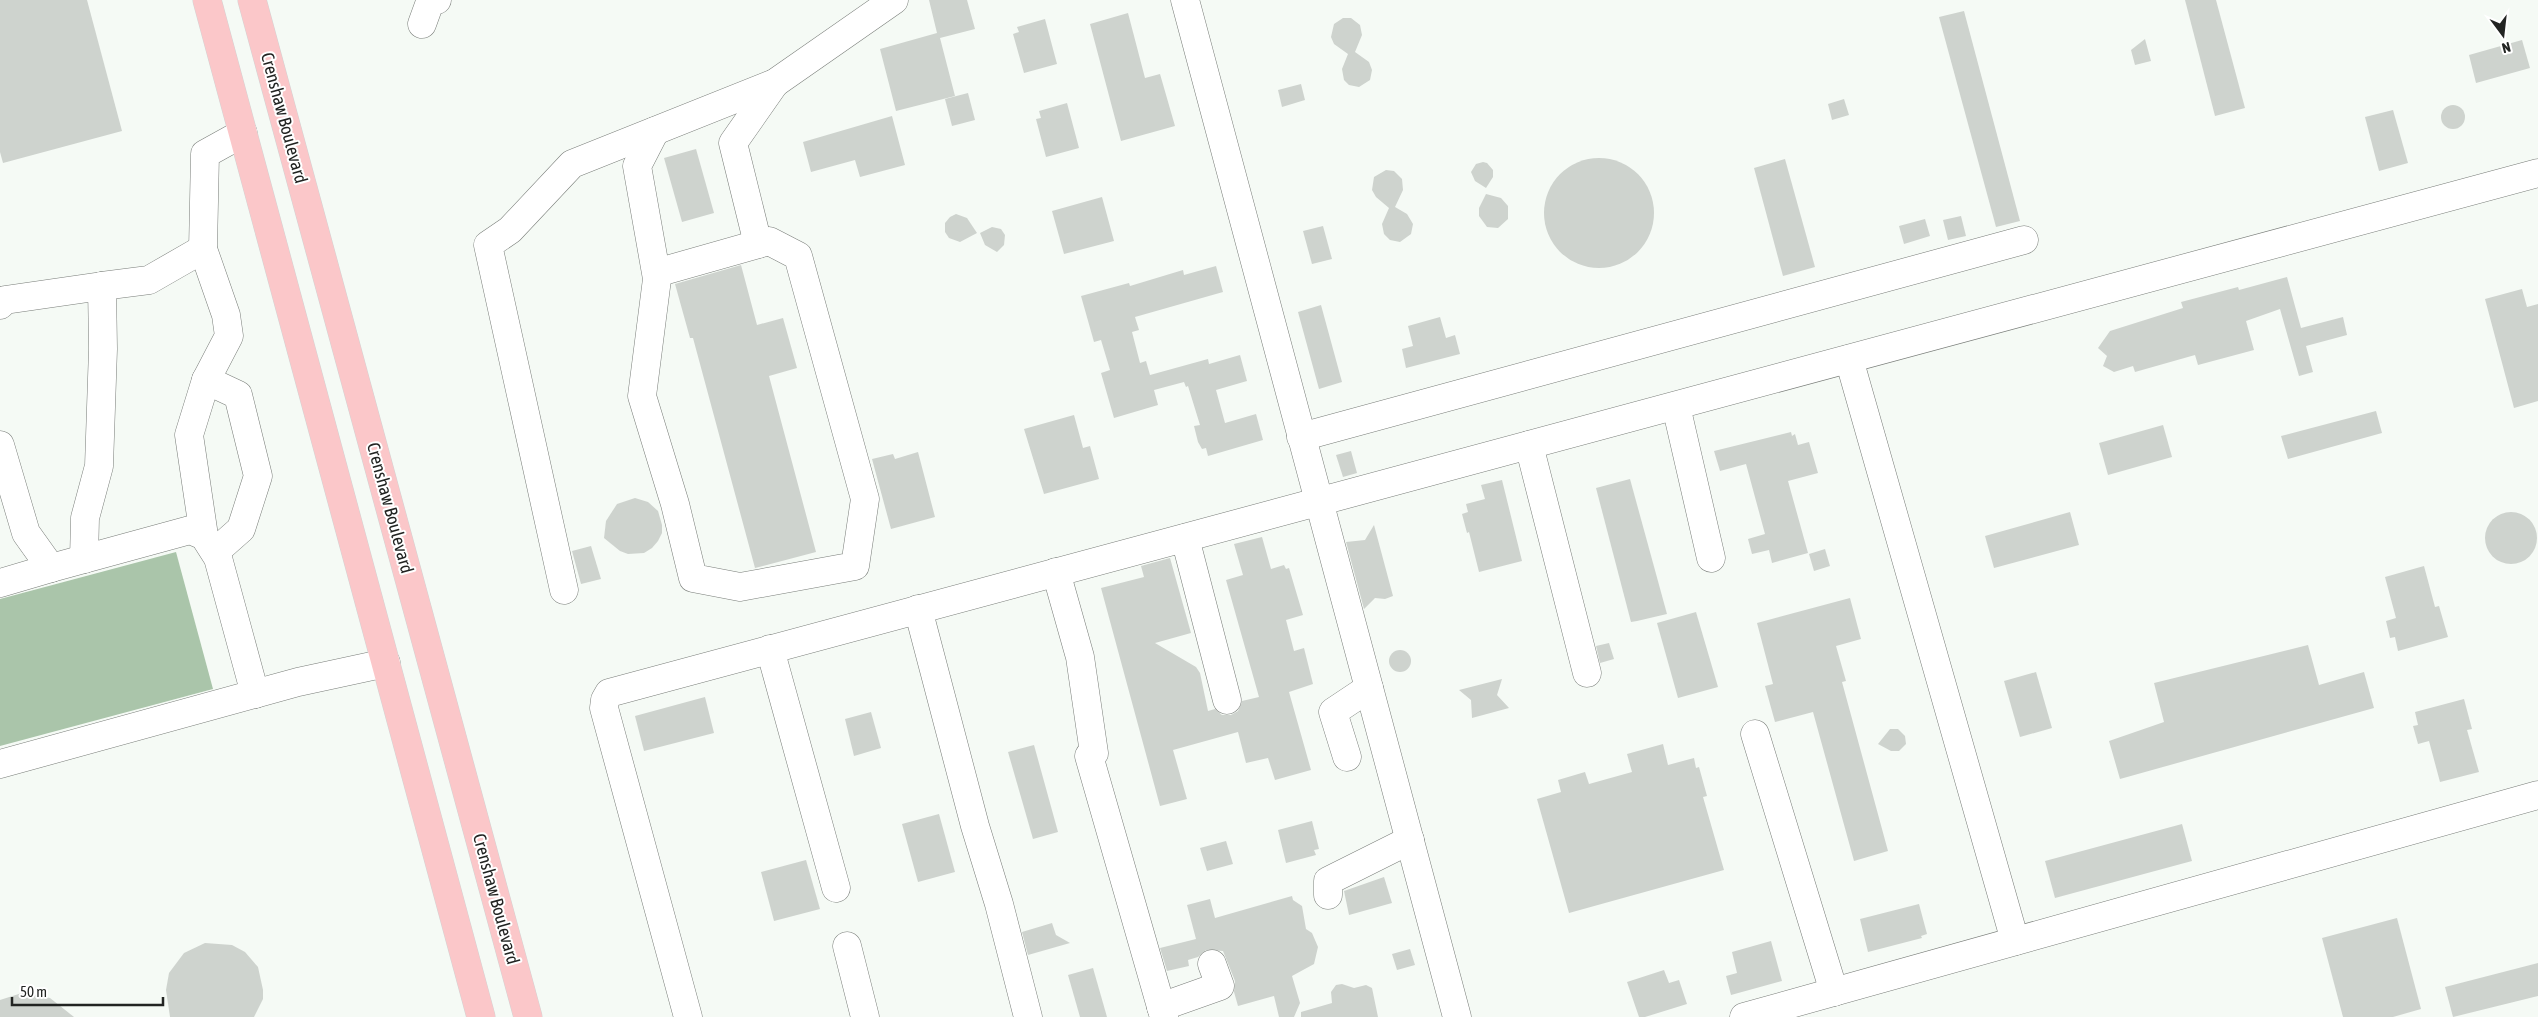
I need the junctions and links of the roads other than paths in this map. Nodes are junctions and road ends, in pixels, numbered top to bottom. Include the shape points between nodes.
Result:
1 (207, 0) edge
2 (252, 0) edge
3 (437, 0) edge
4 (894, 0) edge
5 (1185, 0) edge
6 (422, 24) dead end
7 (775, 83) junction
8 (655, 131) junction
9 (243, 133) junction
10 (2538, 174) edge
11 (2024, 240) dead end
12 (758, 244) junction
13 (203, 249) junction
14 (656, 273) junction
15 (102, 286) junction
16 (0, 305) edge
17 (1849, 359) junction
18 (206, 380) junction
19 (1676, 406) junction
20 (1302, 437) junction
21 (0, 445) edge
22 (1529, 446) junction
23 (1319, 502) junction
24 (1185, 538) junction
25 (209, 544) junction
26 (1711, 558) dead end
27 (84, 559) junction
28 (51, 568) junction
29 (1056, 572) junction
30 (0, 583) edge
31 (564, 590) dead end
32 (918, 609) junction
33 (770, 649) junction
34 (386, 663) junction
35 (1587, 672) dead end
36 (1369, 688) junction
37 (255, 694) junction
38 (1228, 700) dead end
39 (1755, 734) dead end
40 (1347, 758) dead end
41 (0, 764) edge
42 (2538, 795) edge
43 (1410, 840) junction
44 (836, 888) dead end
45 (1328, 894) dead end
46 (2015, 941) junction
47 (847, 946) dead end
48 (1212, 964) dead end
49 (1834, 992) junction
50 (1162, 1012) edge
51 (481, 1017) edge
52 (528, 1017) edge
53 (688, 1017) edge
54 (865, 1017) edge
55 (1028, 1017) edge
56 (1457, 1017) edge
57 (1744, 1017) edge

1 - 9 main road
2 - 52 main road, Crenshaw Boulevard
3 - 6 lane via 430,2
4 - 7 lane
5 - 20 lane
7 - 8 lane
7 - 12 lane via 733,143
8 - 14 lane via 637,166
8 - 31 lane via 572,164 510,230 488,245
9 - 13 lane via 205,154
9 - 34 main road
10 - 17 lane
11 - 20 lane
12 - 14 lane
12 - 14 lane via 769,241 798,256 865,499 855,566 740,587 693,578 675,504 642,396
13 - 15 lane via 150,280
13 - 18 lane via 226,315 229,336
15 - 16 lane via 5,300
15 - 27 lane via 99,466 85,518
17 - 19 lane
17 - 46 lane
18 - 25 lane via 189,435
18 - 25 lane via 238,396 258,476 241,528
19 - 22 lane
19 - 26 lane
20 - 23 lane
21 - 28 lane via 26,533
22 - 23 lane
22 - 35 lane
23 - 24 lane
23 - 36 lane
24 - 29 lane
24 - 38 lane
25 - 27 lane via 190,530
25 - 37 lane via 218,558
27 - 28 lane
28 - 30 lane
29 - 32 lane
29 - 50 lane via 1080,657 1094,753 1088,756
32 - 33 lane
32 - 55 lane
33 - 44 lane
33 - 53 lane via 616,690 605,700 604,708
34 - 37 lane
34 - 51 main road
36 - 40 lane via 1334,712
36 - 43 lane
37 - 41 lane
39 - 49 lane
42 - 46 lane
43 - 45 lane via 1328,881
43 - 56 lane
46 - 49 lane
47 - 54 lane
48 - 50 lane via 1220,986
49 - 57 lane

